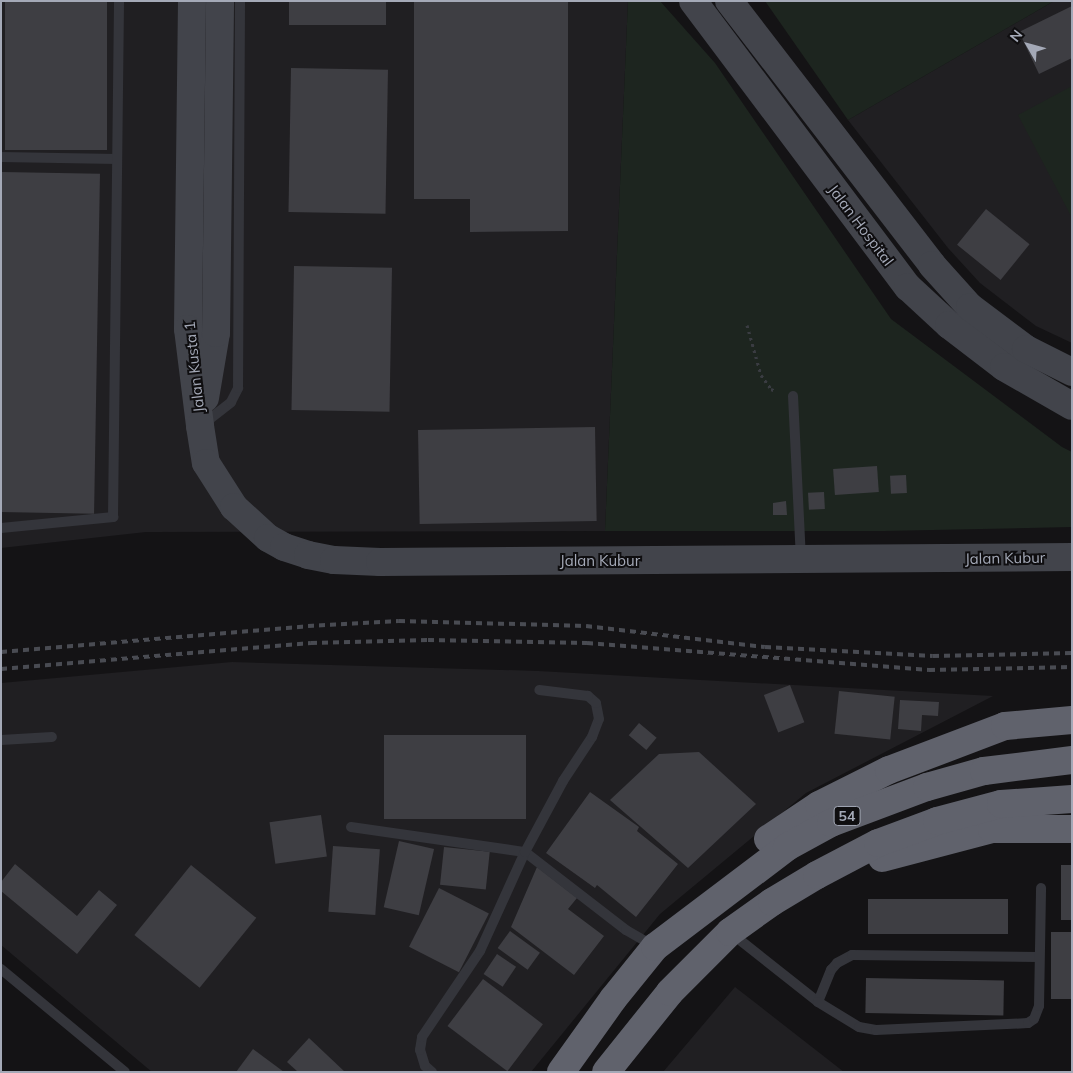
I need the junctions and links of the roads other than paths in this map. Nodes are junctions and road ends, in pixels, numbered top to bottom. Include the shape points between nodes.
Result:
1 (119, 1) edge
2 (192, 1) edge
3 (220, 1) edge
4 (240, 1) edge
5 (693, 1) edge
6 (730, 1) edge
7 (1, 157) edge
8 (117, 159) junction
9 (1072, 372) edge
10 (793, 396) road end
11 (1072, 406) edge
12 (200, 426) junction
13 (1, 528) edge
14 (1072, 557) edge
15 (801, 560) junction
16 (539, 690) dead end
17 (1072, 720) edge
18 (52, 737) dead end
19 (1, 740) edge
20 (1072, 760) edge
21 (1072, 799) edge
22 (351, 827) dead end
23 (1072, 829) edge
24 (525, 852) junction
25 (817, 875) junction
26 (1041, 888) dead end
27 (730, 932) junction
28 (655, 947) junction
29 (1038, 958) junction
30 (1, 969) edge
31 (818, 1002) junction
32 (125, 1072) edge
33 (432, 1072) edge
34 (560, 1072) edge
35 (606, 1072) edge

1 - 8 lane
2 - 12 street, Jalan Kusta 1 via 188,329
3 - 12 street, Jalan Kusta 1 via 216,333
4 - 12 lane via 238,388 231,402
5 - 11 street, Jalan Hospital via 908,287 948,325 1004,367
6 - 9 street, Jalan Hospital via 932,265 970,307 1026,348
7 - 8 lane
8 - 13 lane via 113,517
10 - 15 lane
12 - 15 street, Jalan Kubur via 206,464 234,507 268,538 308,555 380,562
14 - 15 street, Jalan Kubur
16 - 24 lane via 588,696 596,703 599,719 592,737 563,781
17 - 28 highway via 1005,726 889,770 819,805 773,835 708,886
18 - 19 lane
20 - 28 highway, 54 via 984,771 901,796 831,822 786,847
21 - 25 highway, 54 via 1002,804 937,821 878,843
22 - 24 lane
23 - 25 highway via 992,829
24 - 28 lane via 626,930
24 - 33 lane via 480,951 422,1037 420,1050 425,1066
25 - 27 highway, 54
26 - 29 lane
27 - 31 lane
27 - 35 highway, 54 via 670,992
28 - 34 highway, 54
29 - 31 lane via 852,955 836,963
29 - 31 lane via 1038,1013 1034,1019 1021,1025 876,1030 859,1027
30 - 32 lane

